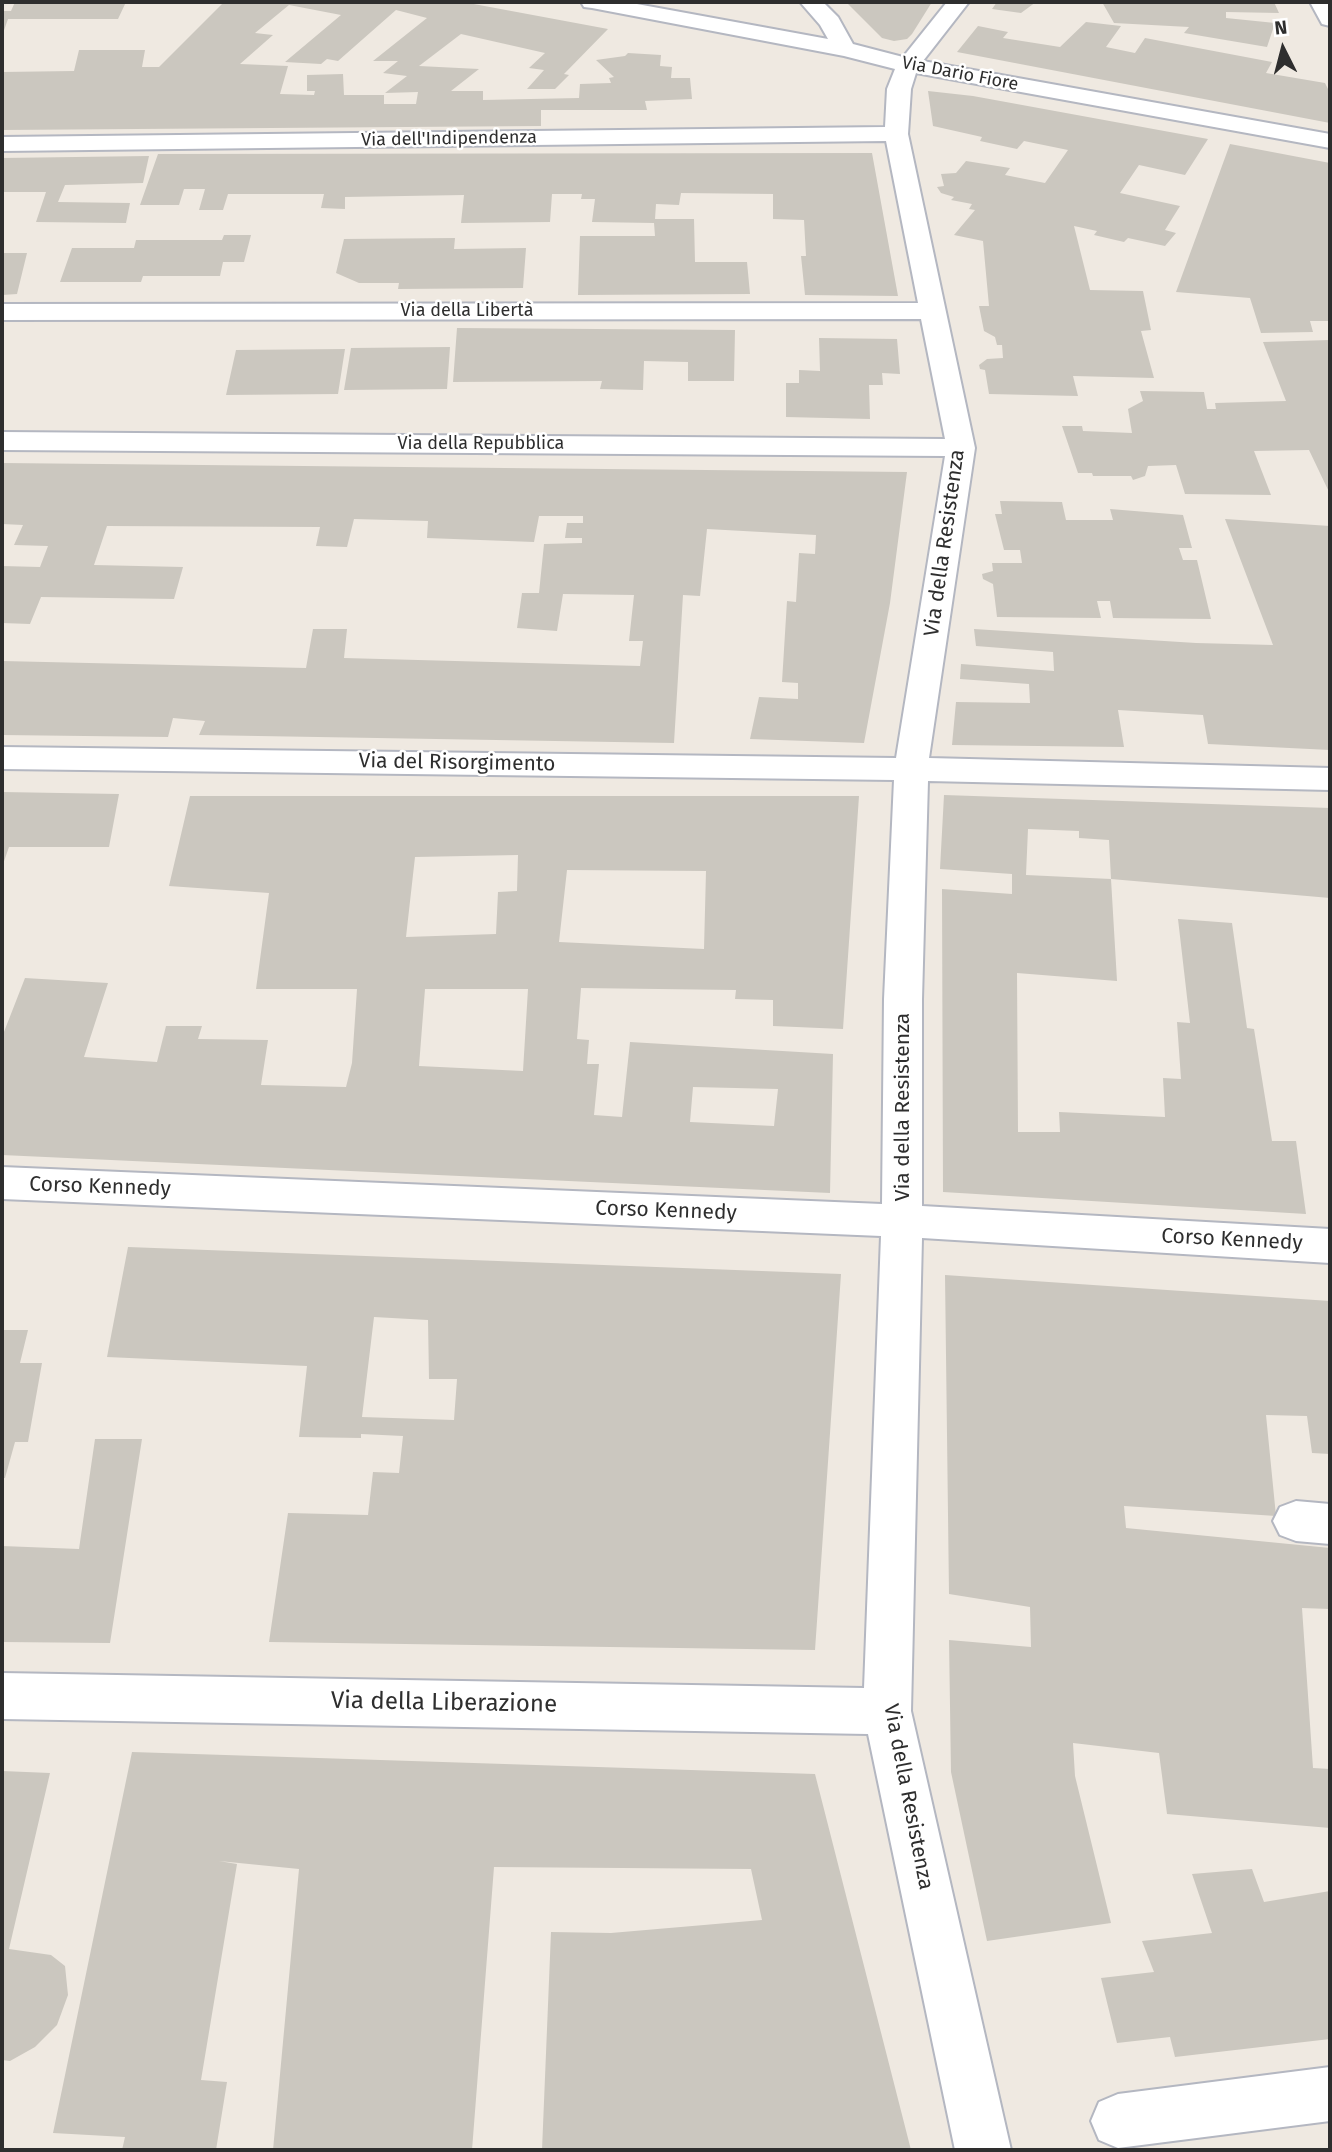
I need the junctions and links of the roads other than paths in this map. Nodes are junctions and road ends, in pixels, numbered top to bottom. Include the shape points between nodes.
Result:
1 (592, 2) edge
2 (811, 2) edge
3 (958, 2) edge
4 (1321, 2) edge
5 (1330, 19) edge
6 (844, 49) junction
7 (908, 65) junction
8 (896, 134) junction
9 (1330, 141) edge
10 (2, 144) edge
11 (933, 310) junction
12 (2, 312) edge
13 (2, 440) edge
14 (961, 448) junction
15 (2, 758) edge
16 (912, 769) junction
17 (1330, 779) edge
18 (2, 1183) edge
19 (902, 1221) junction
20 (1330, 1246) edge
21 (2, 1696) edge
22 (887, 1712) junction
23 (1330, 2094) edge
24 (1118, 2121) dead end
25 (983, 2150) edge

1 - 6 street, Via Dario Fiore
2 - 6 street via 830,22
3 - 7 street
4 - 5 street
6 - 7 street, Via Dario Fiore
7 - 8 street, Via della Resistenza via 898,89
7 - 9 street, Via Dario Fiore
8 - 10 street, Via dell'Indipendenza
8 - 11 street, Via della Resistenza
11 - 12 street, Via della Libertà
11 - 14 street, Via della Resistenza
13 - 14 street, Via della Repubblica
14 - 16 street, Via della Resistenza
15 - 16 street, Via del Risorgimento
16 - 17 street, Via del Risorgimento
16 - 19 street, Via della Resistenza via 903,999
18 - 19 street, Corso Kennedy
19 - 20 street, Corso Kennedy
19 - 22 street, Via della Resistenza
21 - 22 street, Via della Liberazione
22 - 25 street, Via della Resistenza
23 - 24 street

